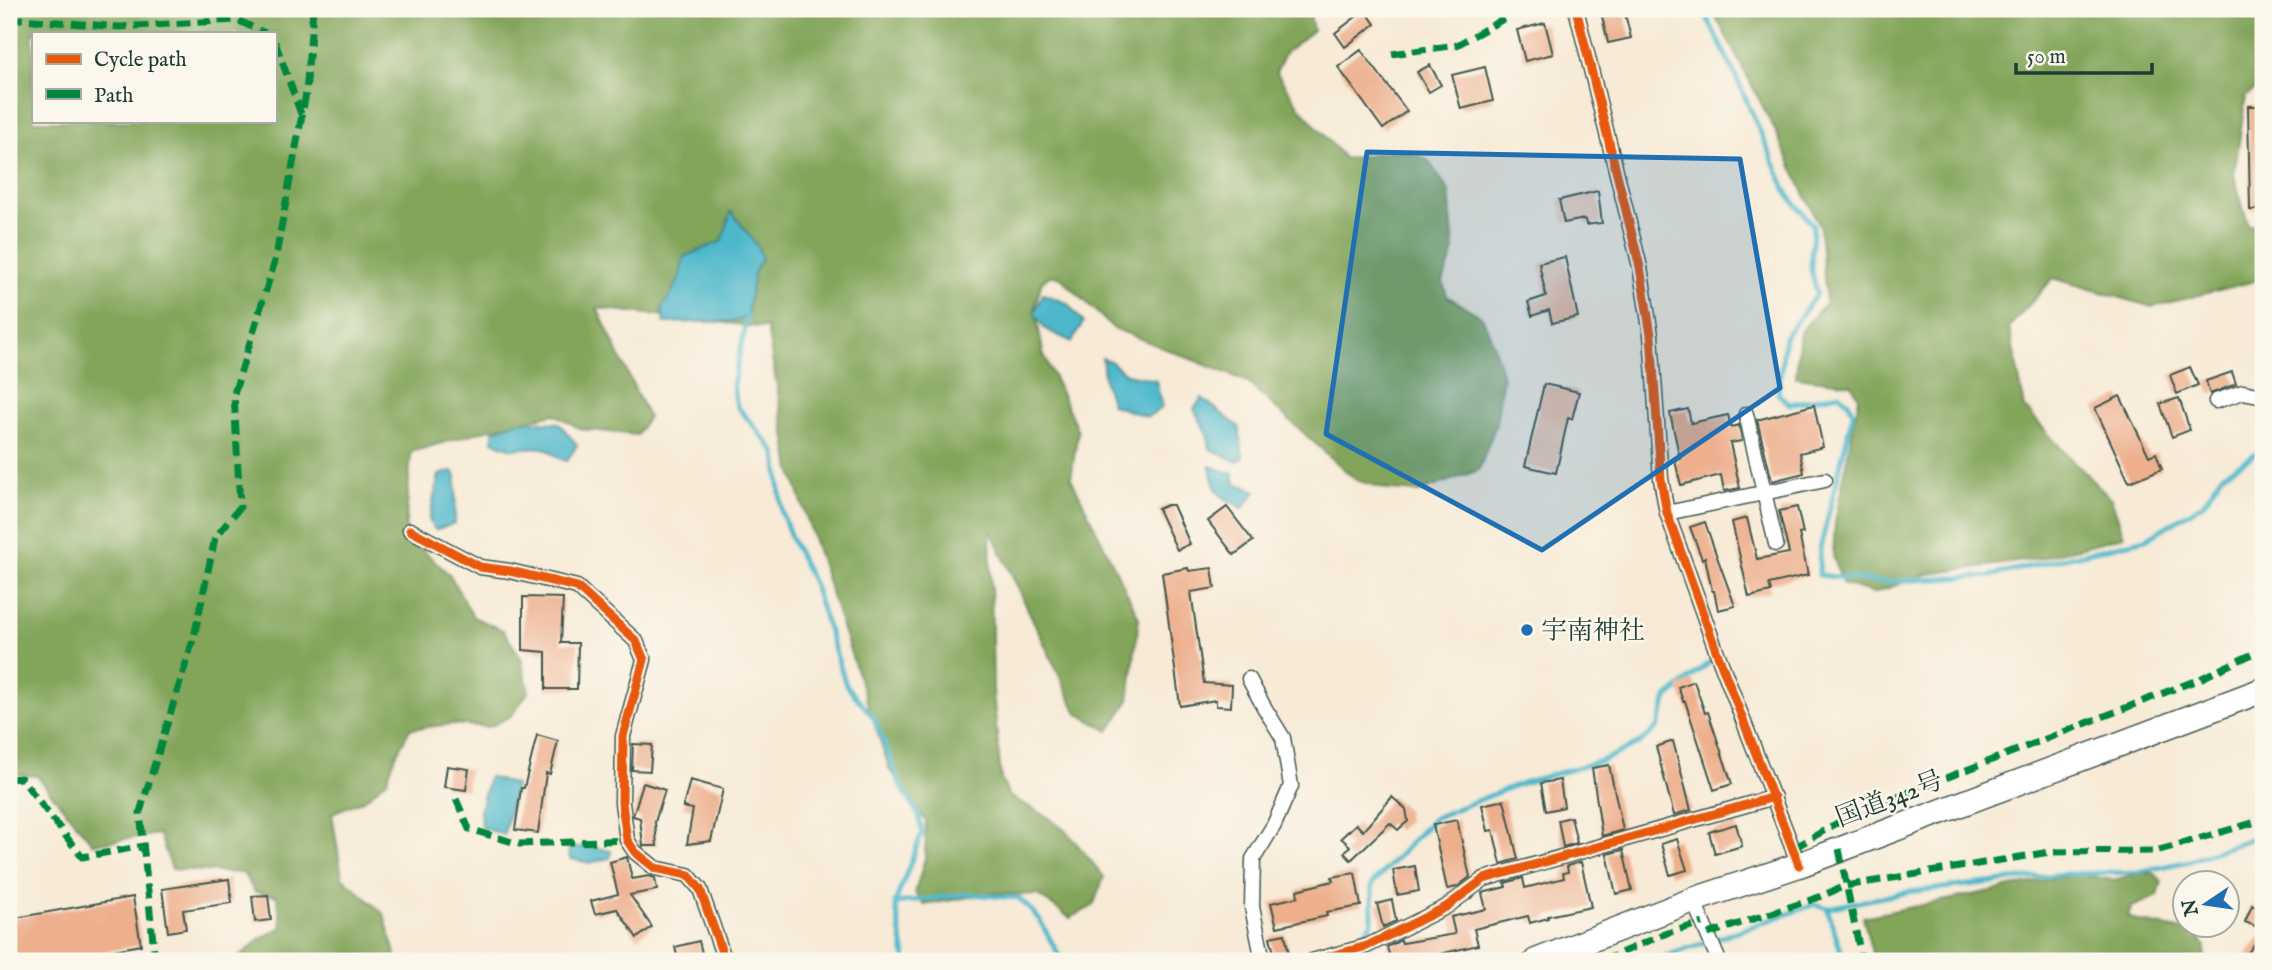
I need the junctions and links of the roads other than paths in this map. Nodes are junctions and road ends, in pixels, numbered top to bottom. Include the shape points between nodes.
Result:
1 (1576, 9) edge
2 (2263, 396) edge
3 (2216, 401) dead end
4 (1746, 414) dead end
5 (1825, 480) dead end
6 (1764, 493) junction
7 (1667, 513) junction
8 (410, 530) dead end
9 (1776, 544) dead end
10 (1250, 679) dead end
11 (2263, 690) edge
12 (1774, 797) junction
13 (1799, 864) junction
14 (1693, 900) junction
15 (725, 961) edge
16 (1263, 961) edge
17 (1312, 961) edge
18 (1536, 961) edge
19 (1719, 961) edge

1 - 7 street via 1640,267 1651,335
2 - 3 street via 2243,392
4 - 6 street
5 - 6 street
6 - 7 street
6 - 9 street
7 - 12 street
8 - 15 street via 480,567 577,587 636,641 644,660 623,736 622,803 627,840 655,868 688,875 700,889
10 - 16 street via 1283,738 1291,786 1253,859 1252,907
11 - 13 highway, 国道342号
12 - 13 street
12 - 17 street via 1484,879 1446,907 1367,947
13 - 14 highway, 国道342号
14 - 18 highway, 国道342号
14 - 19 street

